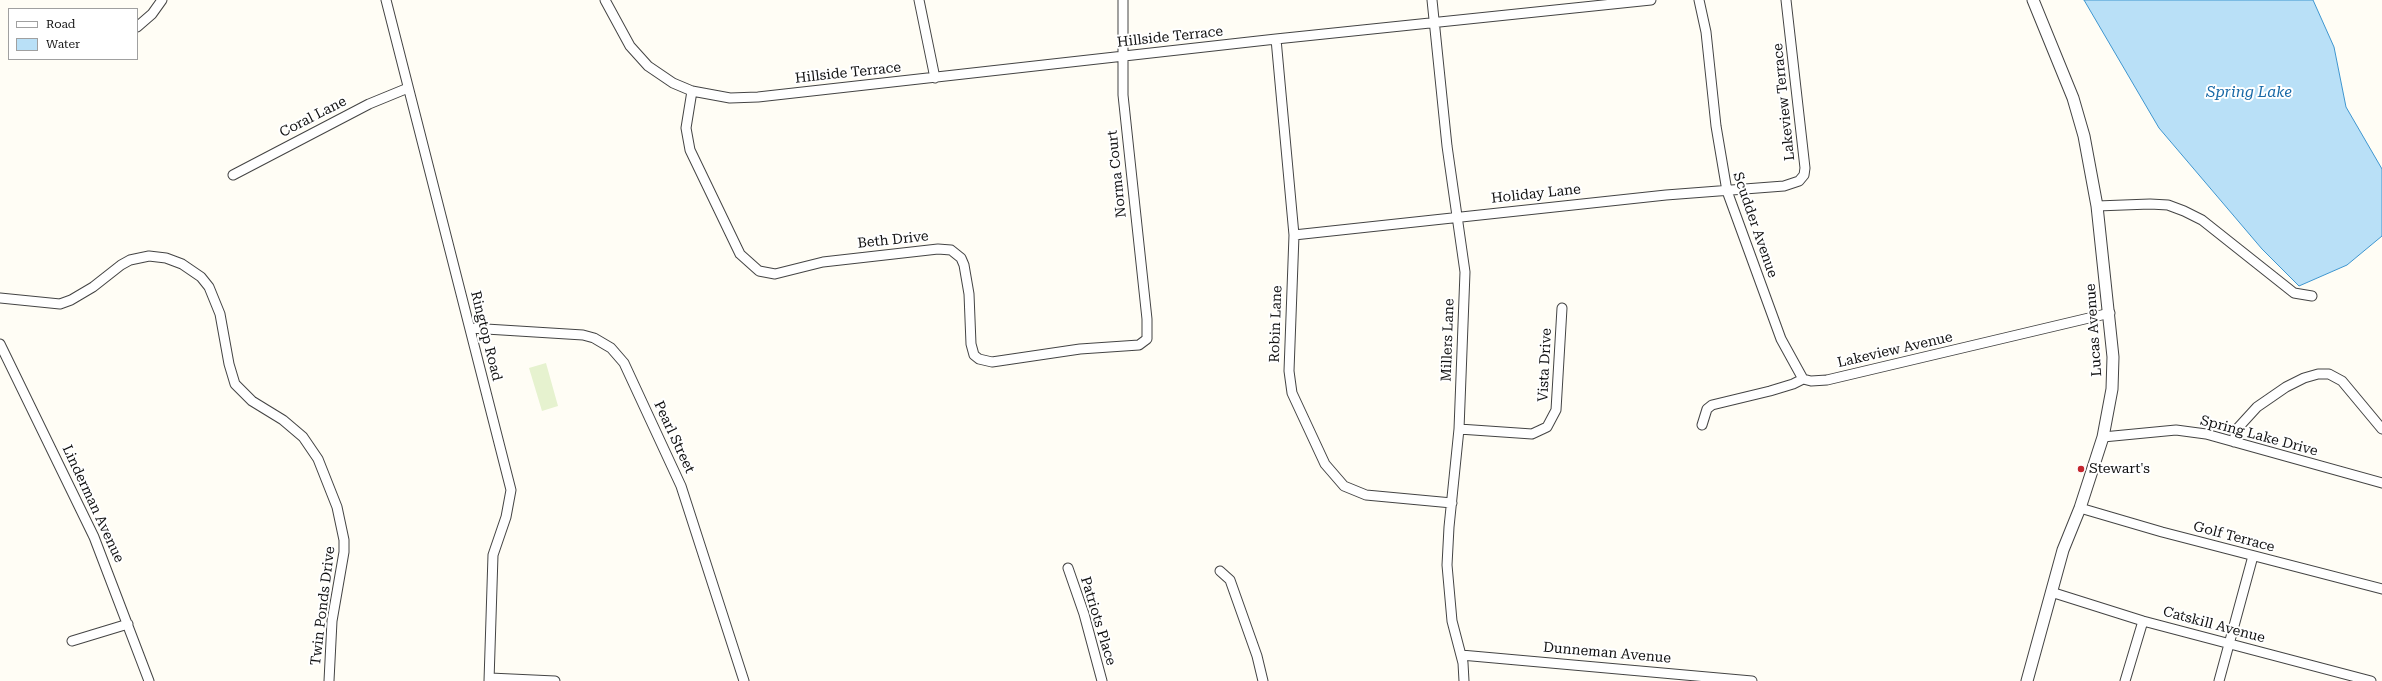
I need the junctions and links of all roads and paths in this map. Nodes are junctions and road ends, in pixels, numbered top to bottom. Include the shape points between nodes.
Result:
1 (162, 0) edge
2 (386, 0) edge
3 (605, 0) edge
4 (919, 0) edge
5 (1123, 0) edge
6 (1432, 0) edge
7 (1651, 0) edge
8 (1699, 0) edge
9 (1786, 0) edge
10 (2033, 0) edge
11 (1435, 24) junction
12 (138, 26) edge
13 (1276, 39) junction
14 (1122, 56) junction
15 (935, 78) junction
16 (408, 88) junction
17 (692, 91) junction
18 (233, 175) dead end
19 (1782, 186) joint
20 (1726, 191) junction
21 (2097, 206) junction
22 (1456, 216) junction
23 (1294, 235) junction
24 (2312, 296) dead end
25 (0, 298) edge
26 (1562, 308) dead end
27 (2110, 313) junction
28 (470, 328) junction
29 (1143, 343) joint
30 (0, 344) edge
31 (1803, 379) junction
32 (1702, 425) dead end
33 (1459, 429) junction
34 (2382, 429) edge
35 (2103, 437) junction
36 (2234, 442) junction
37 (2382, 483) edge
38 (1452, 503) junction
39 (2080, 508) junction
40 (2254, 556) junction
41 (1068, 568) dead end
42 (1220, 571) dead end
43 (2382, 589) edge
44 (2051, 592) junction
45 (2143, 621) junction
46 (128, 624) junction
47 (72, 641) dead end
48 (2230, 644) junction
49 (1461, 655) junction
50 (490, 680) edge
51 (149, 681) edge
52 (329, 681) edge
53 (555, 681) edge
54 (744, 681) edge
55 (1102, 681) edge
56 (1263, 681) edge
57 (1464, 681) edge
58 (1752, 681) edge
59 (2027, 681) edge
60 (2125, 681) edge
61 (2220, 681) edge
62 (2371, 681) edge

1 - 12 street via 152,14
2 - 16 street, Ringtop Road
3 - 17 street, Hillside Terrace via 639,57 672,83
4 - 15 street
5 - 14 street, Norma Court
6 - 11 street, Millers Lane
7 - 11 street, Hillside Terrace
8 - 20 street, Scudder Avenue via 1706,32
9 - 19 street, Lakeview Terrace via 1805,168 1804,175 1799,181
10 - 21 street, Lucas Avenue via 2073,98 2084,136
11 - 13 street, Hillside Terrace
11 - 22 street, Millers Lane
13 - 14 street, Hillside Terrace
13 - 23 street, Robin Lane
14 - 15 street, Hillside Terrace
14 - 29 street, Norma Court via 1123,95 1147,319 1147,339
15 - 17 street, Hillside Terrace via 758,97 730,98
16 - 18 street, Coral Lane via 369,104
16 - 28 street, Ringtop Road via 453,254
17 - 29 street, Beth Drive via 686,128 690,150 740,254 759,271 776,274 823,262 938,248 951,250 961,258 964,265 969,294 971,344 974,355 979,359 992,362
19 - 20 street, Holiday Lane
20 - 22 street, Holiday Lane
20 - 31 street, Scudder Avenue via 1781,339
21 - 24 street via 2150,204 2168,205 2184,210 2202,220 2294,293
21 - 27 street, Lucas Avenue
22 - 23 street, Holiday Lane
22 - 33 street, Millers Lane via 1465,272
23 - 38 street, Robin Lane via 1289,371 1292,393 1325,464 1344,486 1359,493
25 - 52 street, Twin Ponds Drive via 60,304 93,287 130,260 149,256 166,258 182,264 201,277 209,287 220,314 235,384 252,401 283,420 303,437 318,459 337,507 344,552 332,621
26 - 33 street, Vista Drive via 1556,410 1547,427 1532,434
27 - 31 street, Lakeview Avenue via 1827,380
27 - 35 street, Lucas Avenue via 2112,389
28 - 50 street, Ringtop Road via 511,490 493,555
28 - 54 street, Pearl Street via 583,335 611,348 624,363 681,486
30 - 46 street, Linderman Avenue via 94,537
31 - 32 street, Lakeview Avenue via 1770,392 1712,405 1706,409
33 - 38 street, Millers Lane
34 - 36 street via 2342,381 2329,374 2318,374 2286,387 2256,408 2236,430
35 - 36 street, Spring Lake Drive via 2176,430 2206,434
35 - 39 street, Lucas Avenue
36 - 37 street, Spring Lake Drive
38 - 49 street, Millers Lane via 1447,565 1452,621
39 - 40 street, Golf Terrace
39 - 44 street, Lucas Avenue via 2063,550
40 - 43 street, Golf Terrace
40 - 48 street
41 - 55 street, Patriots Place via 1084,614
42 - 56 street via 1230,580 1257,656
44 - 45 street, Catskill Avenue
44 - 59 street, Lucas Avenue
45 - 48 street, Catskill Avenue
45 - 60 street
46 - 47 street
46 - 51 street, Linderman Avenue
48 - 61 street
48 - 62 street, Catskill Avenue
49 - 57 street, Millers Lane
49 - 58 street, Dunneman Avenue
50 - 53 street

